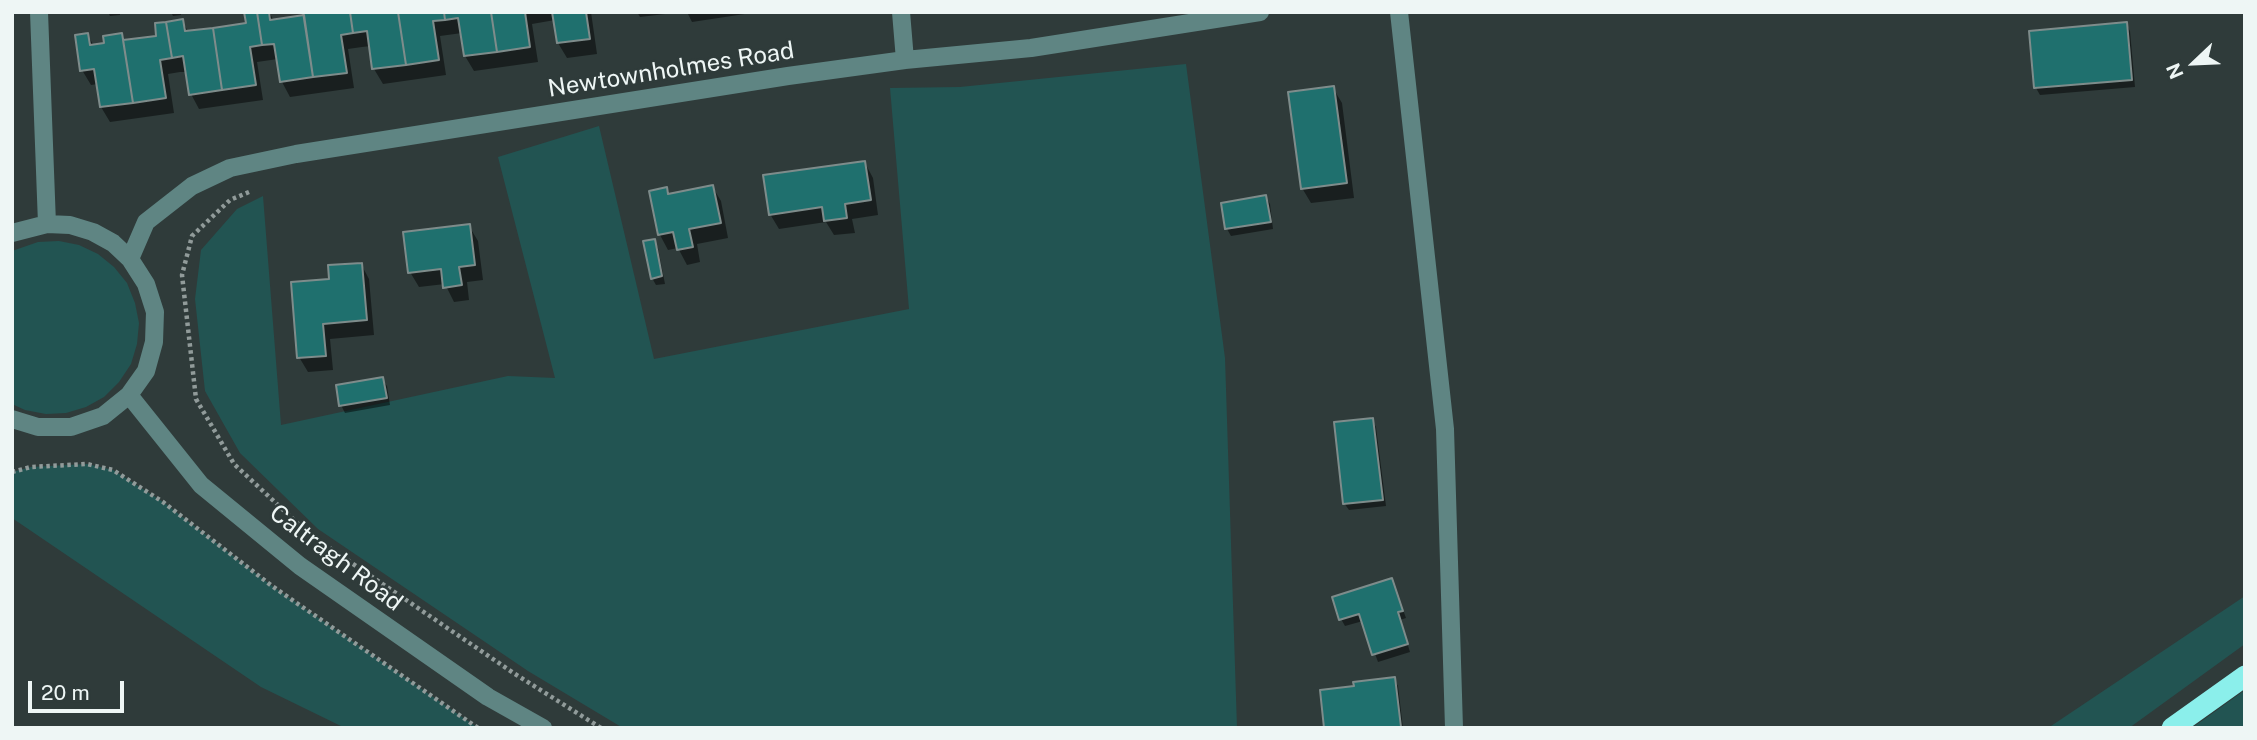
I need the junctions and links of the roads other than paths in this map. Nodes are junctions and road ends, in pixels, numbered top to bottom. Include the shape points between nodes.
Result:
1 (39, 12) edge
2 (901, 12) edge
3 (1260, 12) edge
4 (1399, 12) edge
5 (905, 60) junction
6 (47, 224) junction
7 (12, 233) edge
8 (130, 259) junction
9 (129, 395) junction
10 (12, 419) edge
11 (2245, 676) edge
12 (543, 728) edge
13 (1454, 728) edge
14 (2172, 728) edge

1 - 6 street
2 - 5 street
3 - 5 street, Newtownholmes Road via 1031,48
4 - 13 street via 1445,429
5 - 8 street, Newtownholmes Road via 230,168 192,186 146,222
6 - 7 street
6 - 8 street via 93,232
8 - 9 street via 146,284 155,312 154,342 146,370
9 - 10 street via 103,416 71,427 38,427
9 - 12 street, Caltragh Road via 201,485 300,566 488,697
11 - 14 highway

